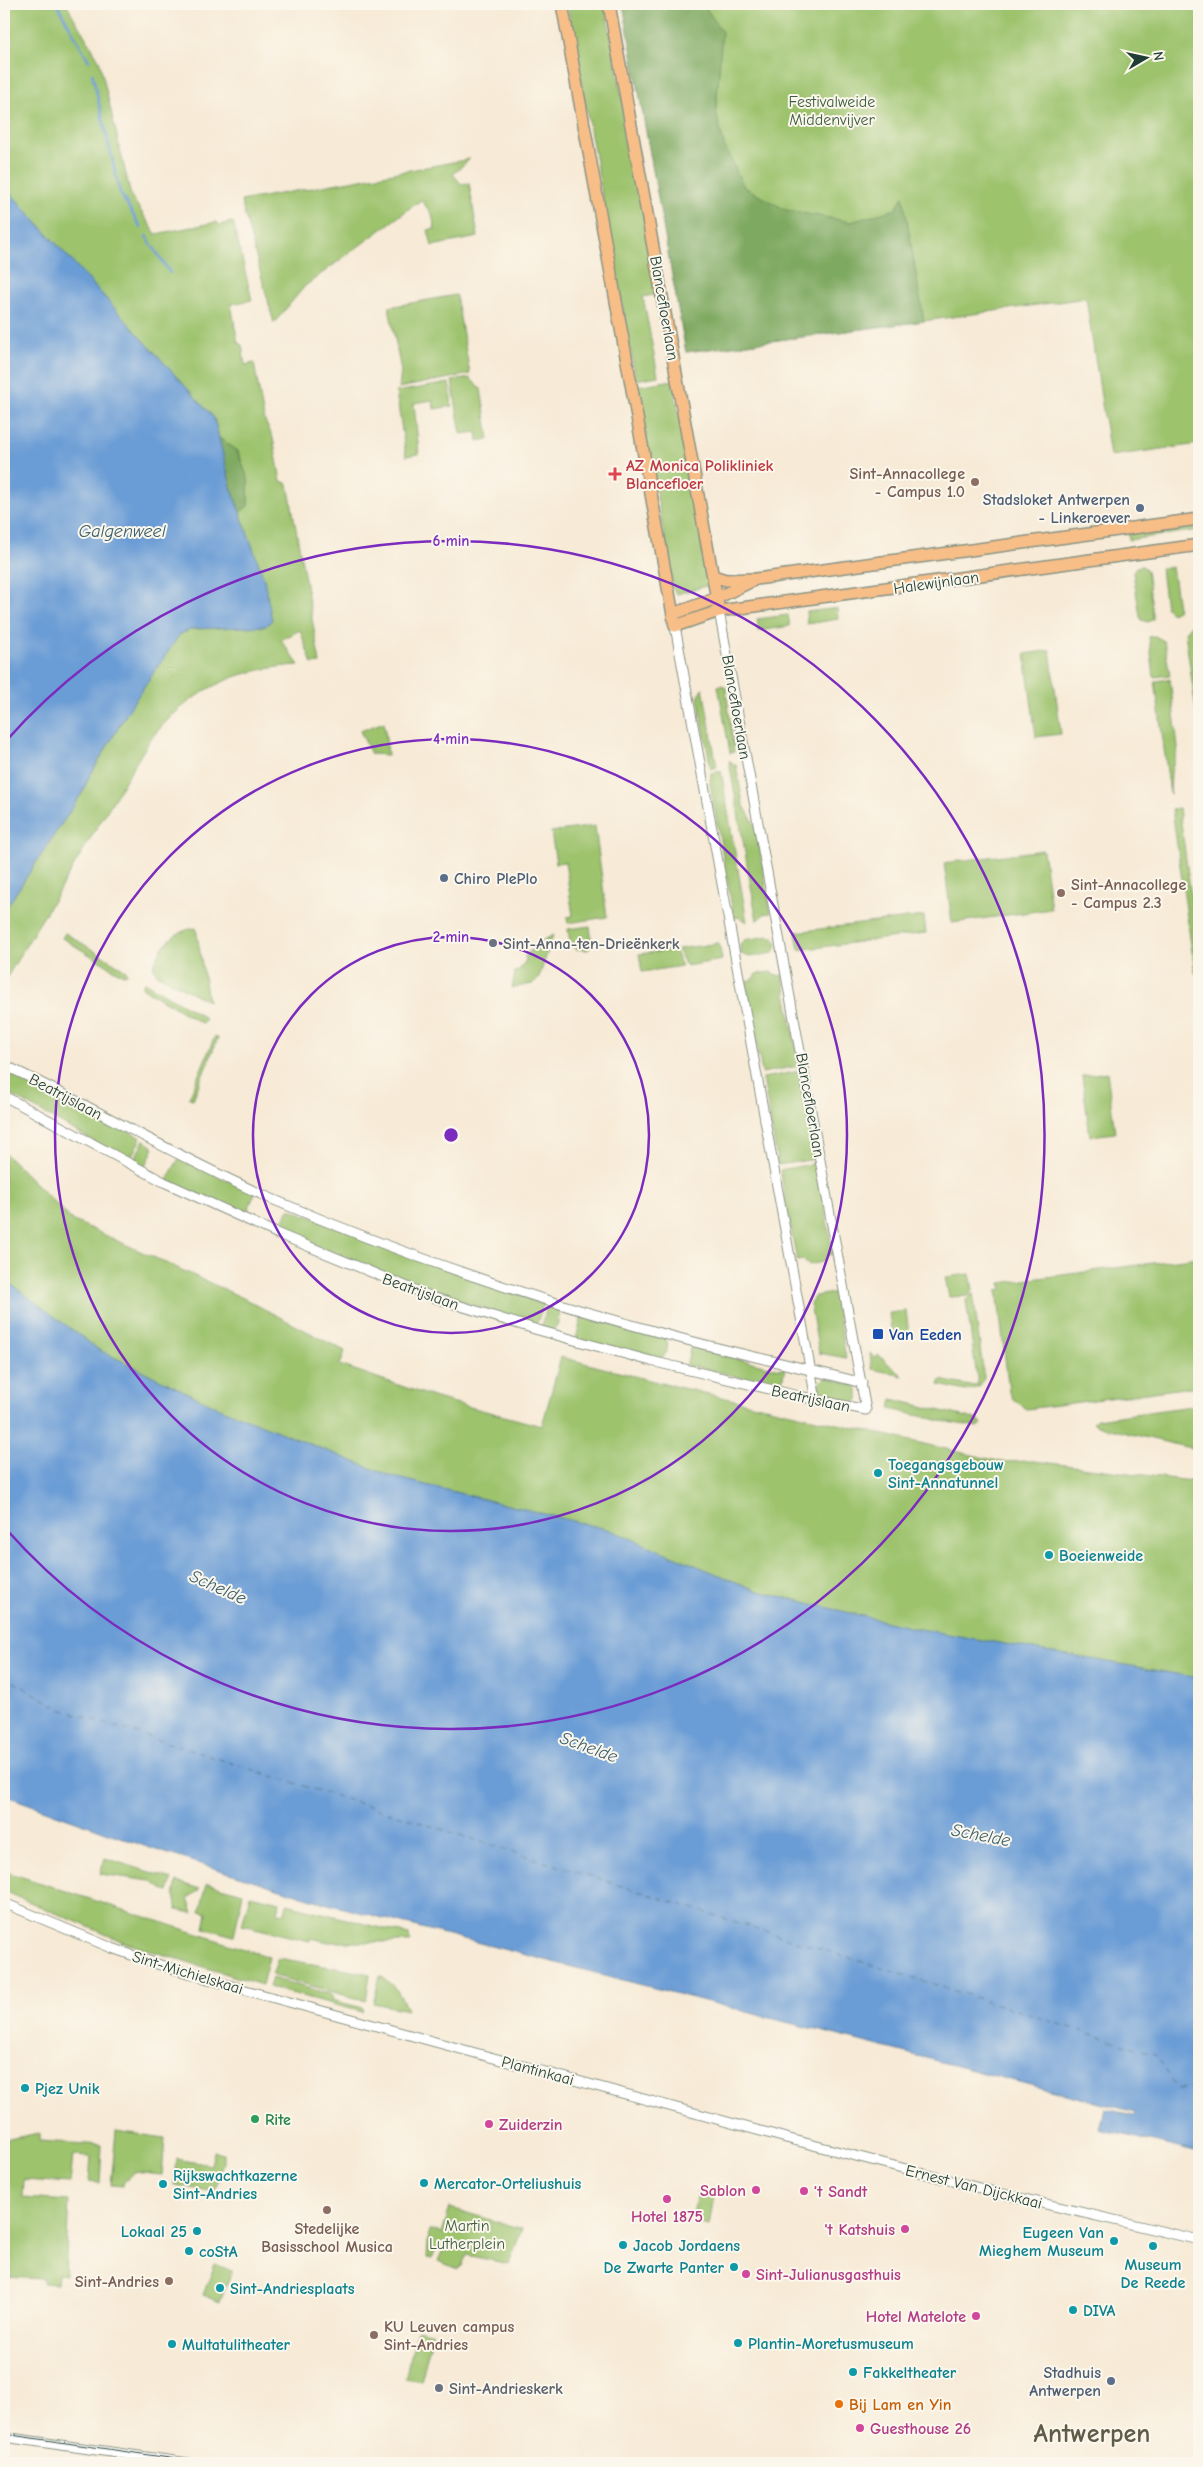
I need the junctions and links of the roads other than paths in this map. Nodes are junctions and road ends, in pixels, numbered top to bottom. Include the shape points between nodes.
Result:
1 (562, 4) edge
2 (609, 4) edge
3 (1199, 519) edge
4 (1199, 545) edge
5 (713, 576) junction
6 (756, 579) junction
7 (717, 598) junction
8 (719, 612) junction
9 (673, 614) junction
10 (675, 626) junction
11 (4, 1065) edge
12 (4, 1096) edge
13 (811, 1369) junction
14 (862, 1383) junction
15 (816, 1400) junction
16 (866, 1410) joint
17 (4, 1903) edge
18 (378, 2027) joint
19 (750, 2127) joint
20 (1199, 2240) edge
21 (4, 2437) edge
22 (189, 2463) edge

1 - 9 main road
2 - 5 main road, Blancefloerlaan
3 - 6 main road, Halewijnlaan
4 - 8 main road, Halewijnlaan
5 - 6 main road, Halewijnlaan via 726,580
5 - 7 main road, Blancefloerlaan
6 - 7 main road, Halewijnlaan
7 - 8 main road, Blancefloerlaan
7 - 9 main road, Halewijnlaan
8 - 10 main road, Halewijnlaan
8 - 14 street, Blancefloerlaan
9 - 10 main road
10 - 13 street
11 - 13 street, Beatrijslaan via 258,1192 442,1265 546,1301 648,1330
12 - 15 street, Beatrijslaan via 182,1190 338,1260 432,1297 625,1354
13 - 14 street, Beatrijslaan
13 - 15 street
14 - 16 street, Blancefloerlaan
15 - 16 street, Beatrijslaan
17 - 18 street, Sint-Michielskaai via 157,1964
18 - 19 street, Plantinkaai
19 - 20 street, Ernest Van Dijckkaai via 995,2192
21 - 22 street

